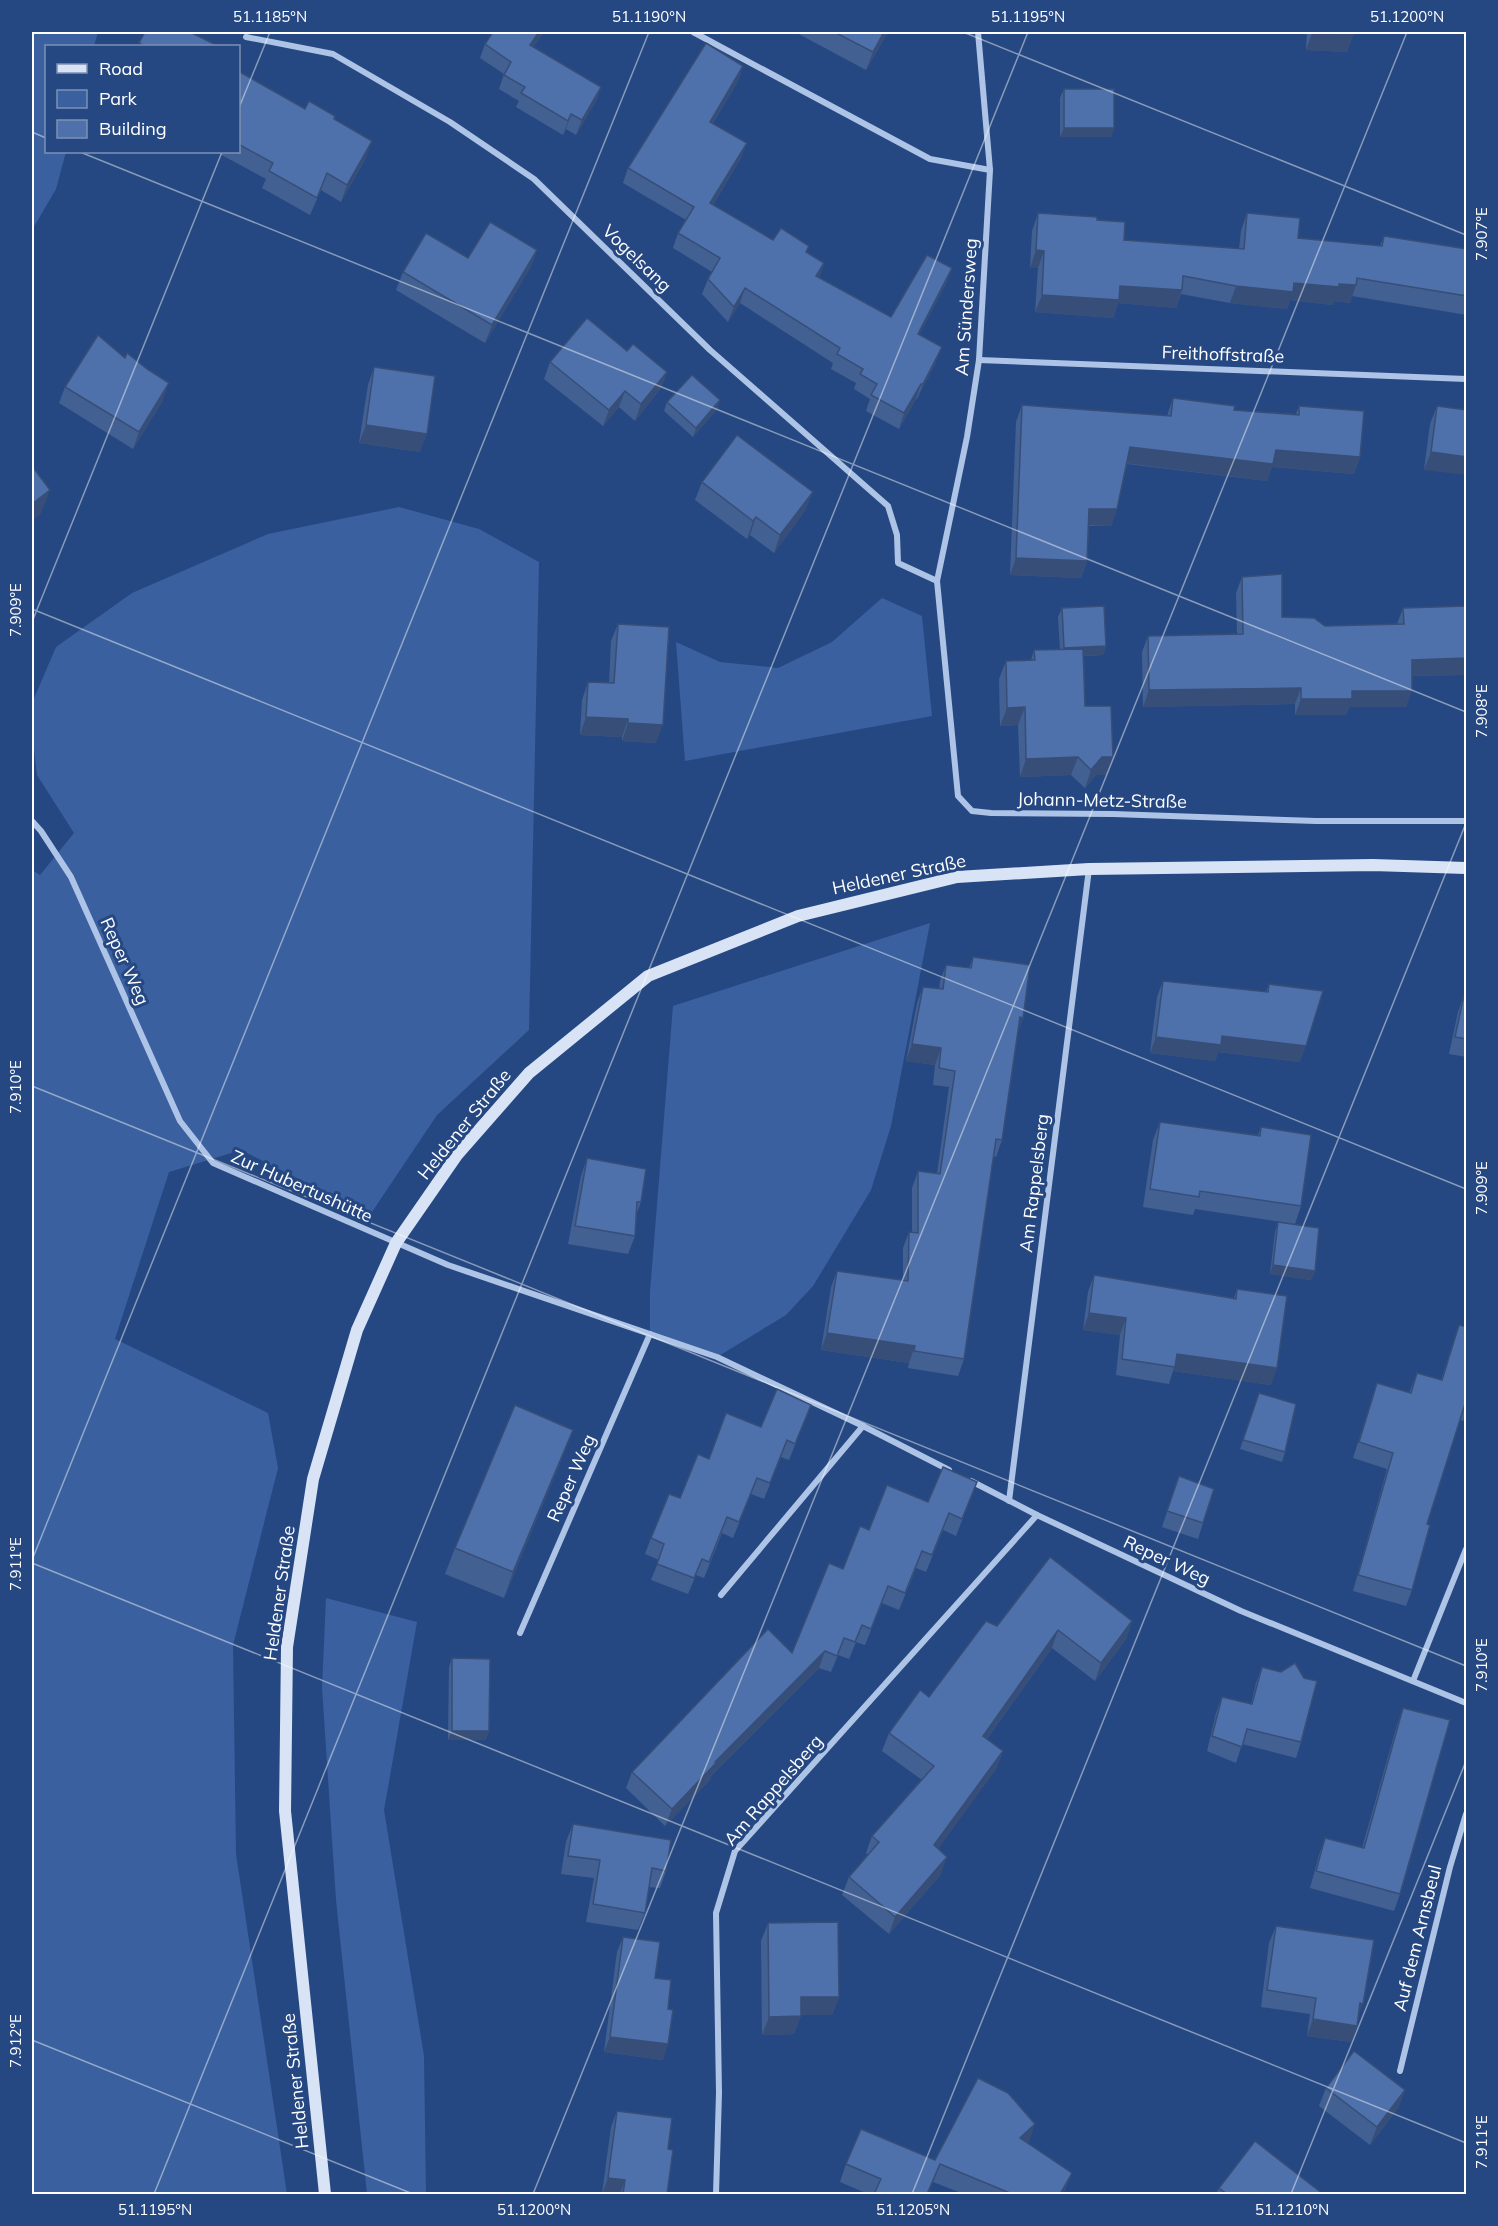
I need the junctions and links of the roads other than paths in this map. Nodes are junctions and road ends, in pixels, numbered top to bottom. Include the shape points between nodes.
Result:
1 (693, 32) edge
2 (978, 32) edge
3 (246, 37) dead end
4 (990, 170) junction
5 (979, 360) junction
6 (1467, 379) edge
7 (937, 581) junction
8 (32, 821) edge
9 (1467, 821) edge
10 (1467, 868) edge
11 (1089, 869) junction
12 (180, 1121) joint
13 (396, 1243) junction
14 (650, 1334) junction
15 (863, 1426) junction
16 (957, 1474) edge
17 (968, 1479) edge
18 (1009, 1501) junction
19 (1038, 1515) junction
20 (1467, 1549) edge
21 (721, 1595) dead end
22 (520, 1634) dead end
23 (1413, 1681) junction
24 (1467, 1703) edge
25 (1467, 1814) edge
26 (1400, 2071) dead end
27 (325, 2194) edge
28 (716, 2194) edge

1 - 4 street via 930,159
2 - 4 street, Am Sündersweg
3 - 7 street, Vogelsang via 333,54 450,122 534,179 710,350 888,506 897,535 898,563
4 - 5 street, Am Sündersweg
5 - 6 street, Freithoffstraße
5 - 7 street, Am Sündersweg
7 - 9 street, Johann-Metz-Straße via 958,796 972,811 1316,821
8 - 12 street, Reper Weg via 71,877
10 - 11 main road, Heldener Straße via 1373,865
11 - 13 main road, Heldener Straße via 957,877 810,913 648,976 529,1073 457,1155
11 - 18 street, Am Rappelsberg
12 - 13 street, Zur Hubertushütte via 213,1163
13 - 14 street via 448,1265
13 - 27 main road, Heldener Straße via 357,1330 313,1479 287,1647 285,1811
14 - 15 street via 717,1357
14 - 22 street, Reper Weg
15 - 16 street
15 - 21 street
17 - 18 street, Reper Weg
18 - 19 street, Reper Weg
19 - 23 street, Reper Weg via 1240,1611
19 - 28 street, Am Rappelsberg via 735,1851 716,1913
20 - 23 street
23 - 24 street, Reper Weg
25 - 26 street, Auf dem Arnsbeul via 1449,1866

